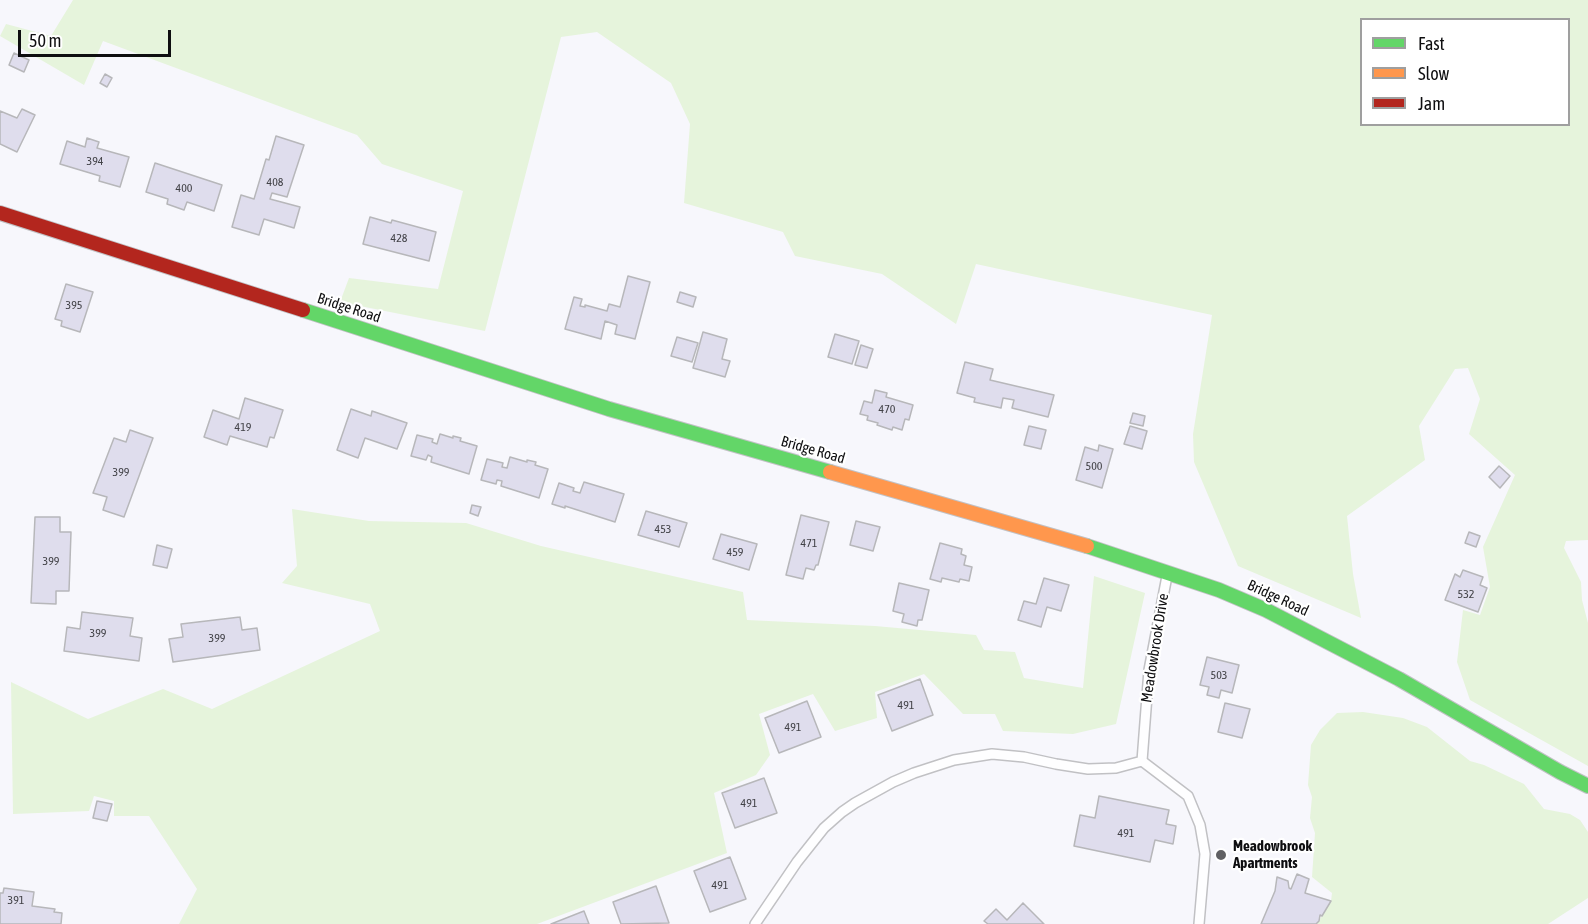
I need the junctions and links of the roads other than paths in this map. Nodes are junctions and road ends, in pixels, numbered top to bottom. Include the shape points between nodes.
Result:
1 (0, 213) edge
2 (1168, 572) junction
3 (1142, 761) junction
4 (1588, 786) edge
5 (754, 924) edge
6 (1199, 924) edge

1 - 2 main road, Bridge Road via 609,410
2 - 3 lane, Meadowbrook Drive via 1149,670
2 - 4 main road, Bridge Road via 1238,598 1326,640
3 - 5 lane via 1116,768 1088,769 992,754 954,760 914,773 855,803 824,828
3 - 6 lane via 1188,796 1200,825 1205,854

